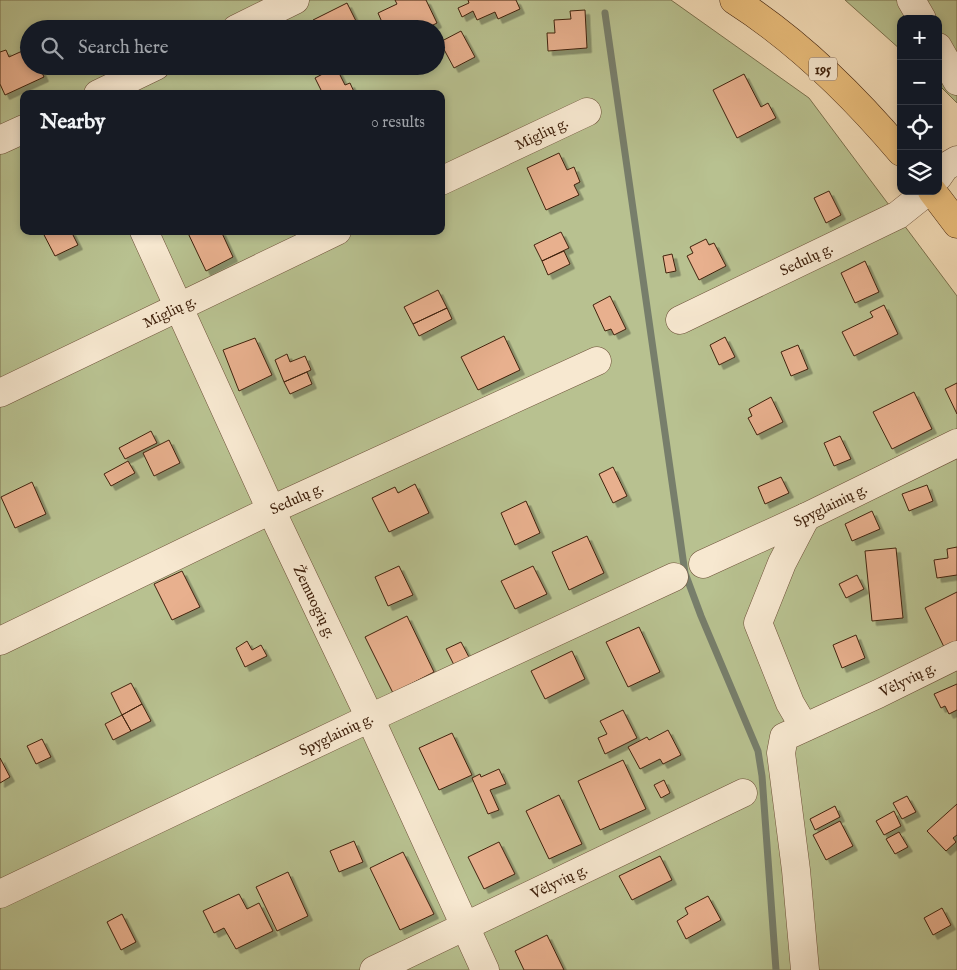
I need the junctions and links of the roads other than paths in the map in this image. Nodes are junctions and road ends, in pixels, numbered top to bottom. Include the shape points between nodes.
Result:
1 (295, 0) edge
2 (734, 0) edge
3 (911, 0) edge
4 (920, 15) edge
5 (254, 20) edge
6 (942, 55) edge
7 (137, 75) edge
8 (957, 81) edge
9 (106, 90) edge
10 (586, 112) dead end
11 (20, 131) edge
12 (0, 140) edge
13 (899, 150) edge
14 (957, 160) edge
15 (942, 172) edge
16 (445, 179) edge
17 (923, 195) edge
18 (935, 195) edge
19 (957, 224) edge
20 (146, 235) edge
21 (329, 235) edge
22 (179, 307) junction
23 (680, 320) dead end
24 (597, 362) dead end
25 (0, 393) edge
26 (957, 443) edge
27 (271, 510) junction
28 (806, 517) junction
29 (703, 564) dead end
30 (674, 577) dead end
31 (0, 641) edge
32 (957, 655) edge
33 (370, 718) junction
34 (804, 727) junction
35 (743, 793) dead end
36 (0, 894) edge
37 (465, 927) junction
38 (374, 970) edge
39 (486, 970) edge
40 (805, 970) edge

1 - 5 street
2 - 13 main road, 195 via 808,55
3 - 4 street
6 - 8 street
7 - 9 street
10 - 16 street, Miglių g.
11 - 12 street
14 - 15 street
17 - 23 street, Sedulų g. via 898,215
18 - 19 main road
20 - 22 street, Žemuogių g.
21 - 22 street, Miglių g.
22 - 25 street, Miglių g.
22 - 27 street, Žemuogių g.
24 - 27 street, Sedulų g.
26 - 28 street, Spyglainių g.
27 - 31 street, Sedulų g.
27 - 33 street, Žemuogių g.
28 - 29 street, Spyglainių g.
28 - 34 street via 782,563 758,622 790,703
30 - 33 street, Spyglainių g.
32 - 34 street, Vėlyvių g.
33 - 36 street, Spyglainių g.
33 - 37 street, Žemuogių g.
34 - 40 street, Vėlyvių g. via 784,737 781,753
35 - 37 street, Vėlyvių g.
37 - 38 street, Vėlyvių g.
37 - 39 street, Žemuogių g.

